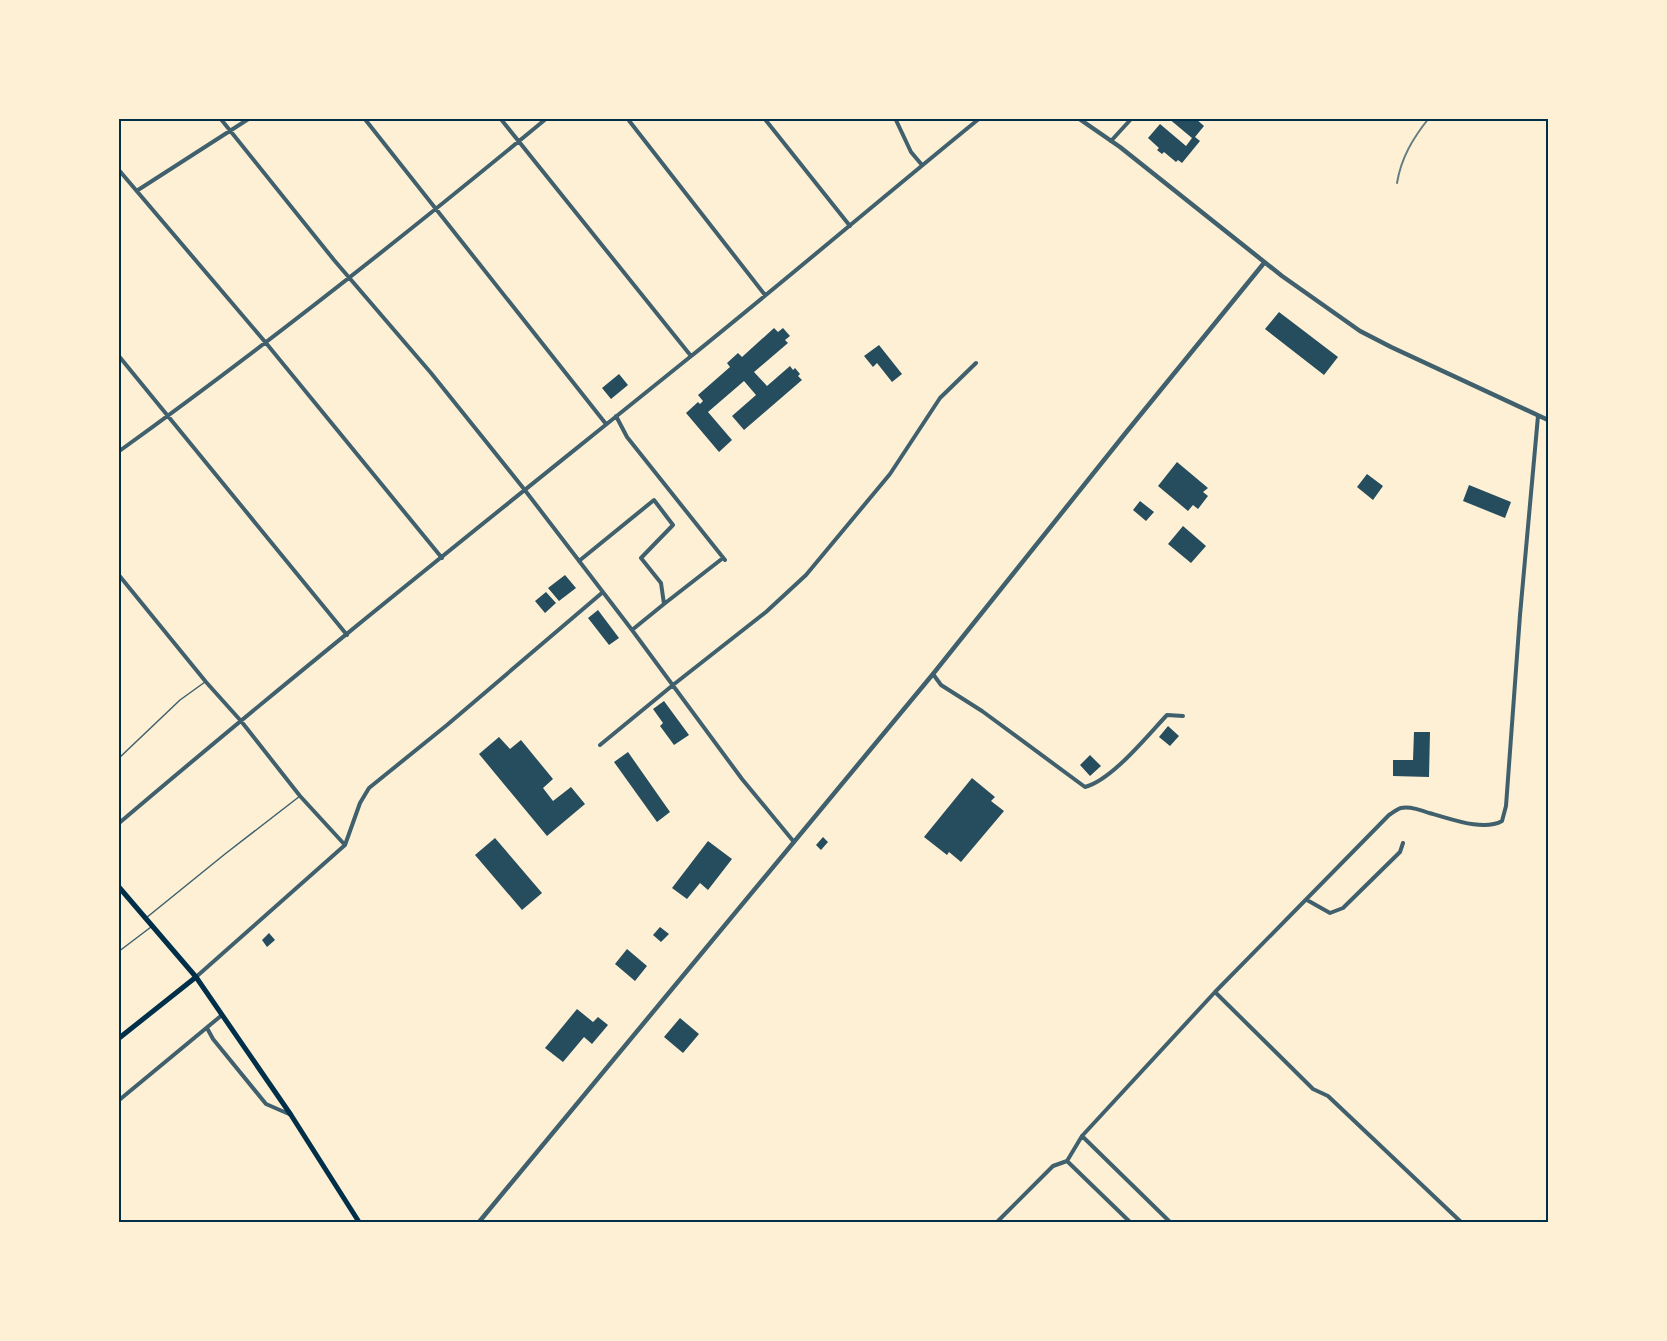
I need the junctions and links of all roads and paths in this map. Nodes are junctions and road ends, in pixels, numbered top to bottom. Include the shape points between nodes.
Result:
1 (220, 118) edge
2 (250, 118) edge
3 (364, 118) edge
4 (500, 118) edge
5 (547, 118) edge
6 (627, 118) edge
7 (764, 118) edge
8 (895, 118) edge
9 (980, 118) edge
10 (1078, 118) edge
11 (1132, 118) edge
12 (231, 131) junction
13 (1111, 141) junction
14 (519, 142) junction
15 (922, 165) junction
16 (118, 169) edge
17 (138, 190) junction
18 (436, 209) junction
19 (850, 226) junction
20 (1264, 263) junction
21 (350, 278) junction
22 (766, 295) junction
23 (266, 343) junction
24 (118, 355) edge
25 (691, 356) junction
26 (976, 363) dead end
27 (168, 416) junction
28 (616, 416) junction
29 (1538, 416) junction
30 (1548, 420) edge
31 (606, 424) junction
32 (118, 452) edge
33 (524, 489) junction
34 (442, 558) junction
35 (579, 561) junction
36 (118, 574) edge
37 (124, 581) junction
38 (118, 586) edge
39 (603, 592) junction
40 (664, 604) junction
41 (632, 630) junction
42 (347, 635) junction
43 (933, 674) junction
44 (206, 682) junction
45 (673, 685) junction
46 (1183, 716) dead end
47 (241, 721) junction
48 (600, 745) dead end
49 (118, 759) edge
50 (300, 796) junction
51 (118, 824) edge
52 (794, 842) junction
53 (1403, 843) dead end
54 (345, 845) junction
55 (118, 886) edge
56 (1307, 900) junction
57 (146, 918) junction
58 (153, 926) junction
59 (118, 952) edge
60 (196, 977) junction
61 (1215, 992) junction
62 (223, 1015) junction
63 (208, 1027) junction
64 (118, 1039) edge
65 (118, 1101) edge
66 (291, 1115) junction
67 (1082, 1136) junction
68 (1067, 1161) junction
69 (359, 1222) edge
70 (479, 1222) edge
71 (997, 1222) edge
72 (1130, 1222) edge
73 (1170, 1222) edge
74 (1461, 1222) edge

1 - 12 street
2 - 12 street
3 - 18 street
4 - 14 street
5 - 14 street
6 - 22 street
7 - 19 street
8 - 15 street via 911,152
9 - 15 street
10 - 13 street
11 - 13 street
12 - 17 street
12 - 21 street
13 - 20 street
14 - 18 street
14 - 25 street
15 - 19 street
16 - 17 street
17 - 23 street
18 - 21 street
18 - 31 street
19 - 22 street
20 - 29 street via 1360,331
20 - 43 street
21 - 23 street
21 - 33 street
22 - 25 street
23 - 27 street
23 - 34 street
24 - 27 street
25 - 28 street
26 - 45 street via 940,398 890,474 806,575 766,612
27 - 32 street
27 - 42 street
28 - 31 street
28 - 40 street via 627,437 724,559
29 - 30 street
29 - 56 street via 1502,821 1482,825 1401,808 1389,815
31 - 33 street
33 - 34 street
33 - 35 street
34 - 42 street
35 - 39 street
35 - 40 street via 654,500 673,525 641,558 661,583
36 - 37 street
37 - 38 street
37 - 44 street
39 - 41 street
39 - 54 street via 369,788
40 - 41 street
41 - 45 street
42 - 47 street
43 - 46 street via 941,685 1085,786 1110,774 1167,715
43 - 52 street
44 - 47 street
44 - 49 lane via 180,700
45 - 48 street
45 - 52 street
47 - 50 street
47 - 51 street
50 - 54 street
50 - 57 lane
52 - 70 street
53 - 56 street via 1400,852 1343,908 1330,913
54 - 60 street
55 - 57 main road
56 - 61 street
57 - 58 main road
58 - 59 lane
58 - 60 main road
60 - 62 main road
60 - 64 main road
61 - 67 street
61 - 74 street via 1313,1089 1328,1096
62 - 63 street
62 - 66 main road
63 - 65 street
63 - 66 street via 213,1039 266,1104
66 - 69 main road
67 - 68 street
67 - 73 street
68 - 71 street via 1053,1166
68 - 72 street

